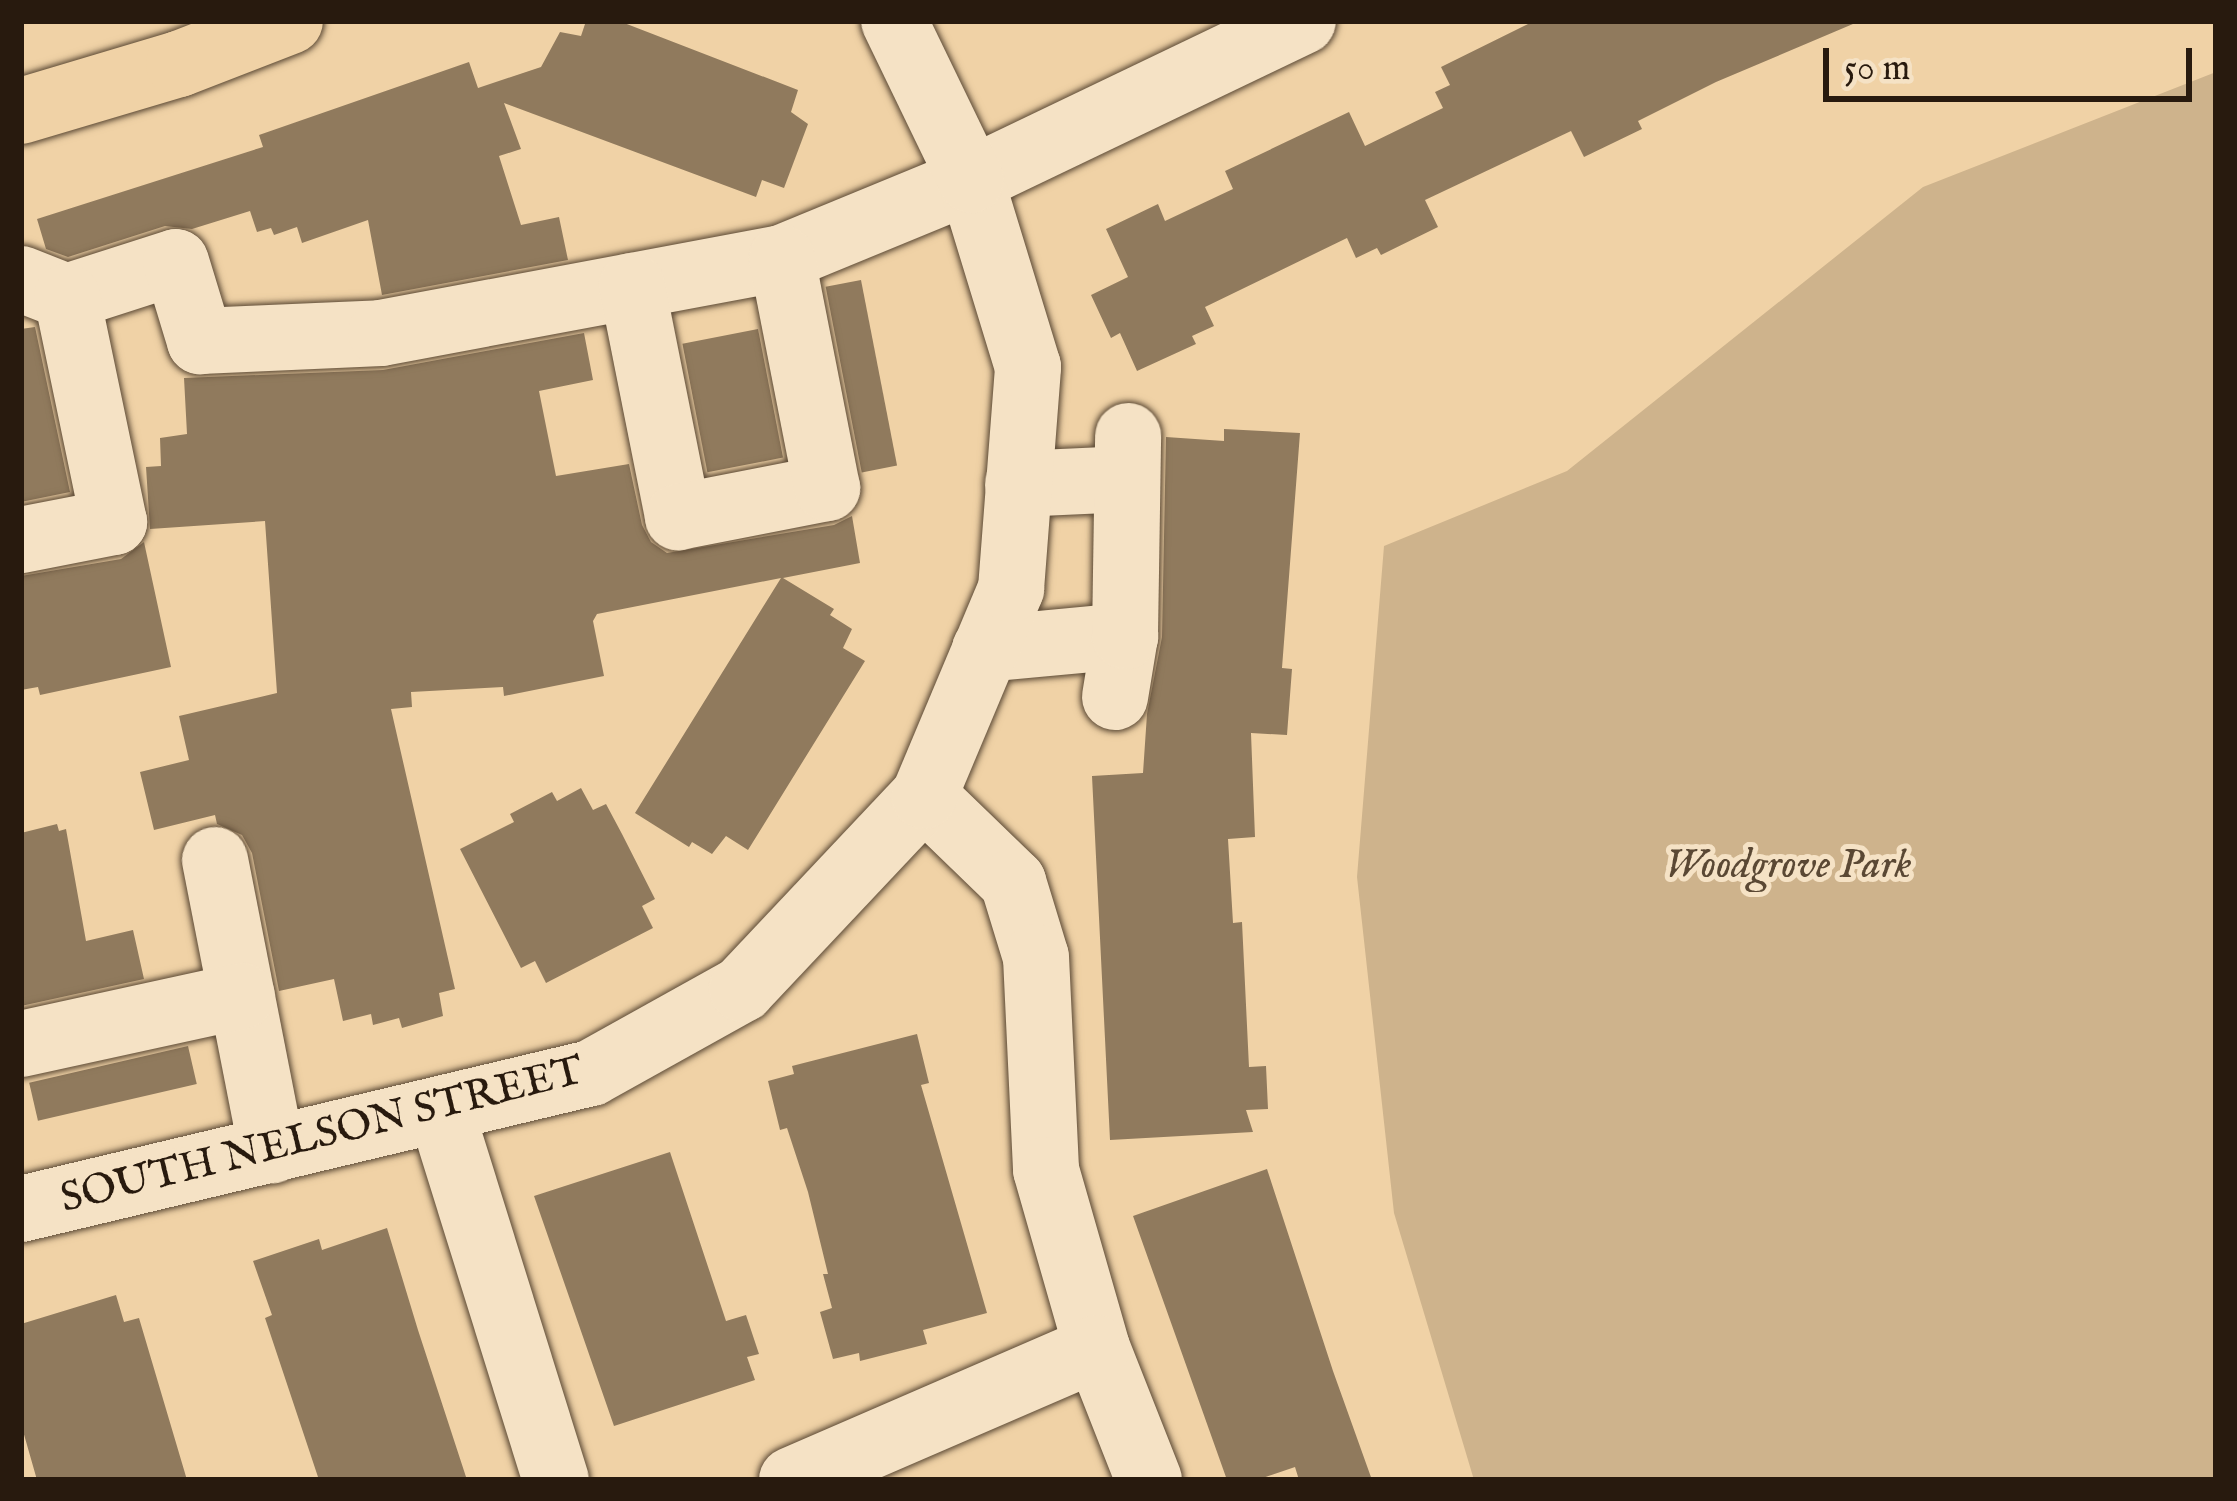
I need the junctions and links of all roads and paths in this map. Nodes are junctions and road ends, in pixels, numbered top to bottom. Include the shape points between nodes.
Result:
1 (290, 21) edge
2 (894, 21) edge
3 (1303, 21) edge
4 (21, 111) edge
5 (971, 179) junction
6 (782, 257) junction
7 (632, 286) junction
8 (44, 288) edge
9 (1018, 484) junction
10 (21, 541) edge
11 (985, 649) junction
12 (924, 796) junction
13 (215, 860) dead end
14 (242, 996) junction
15 (21, 1045) edge
16 (441, 1111) junction
17 (272, 1150) junction
18 (21, 1209) edge
19 (1097, 1348) junction
20 (556, 1480) edge
21 (791, 1480) edge
22 (1149, 1480) edge

1 - 4 main road
2 - 5 street, SOUTH NELSON STREET
3 - 5 street
5 - 6 street
5 - 9 street, SOUTH NELSON STREET via 1028,367
6 - 7 street
6 - 7 street via 827,488 700,513 678,517
7 - 8 street via 382,333 200,341 176,262
8 - 10 street via 114,522
9 - 11 street, SOUTH NELSON STREET via 1011,589
9 - 11 street via 1128,457 1120,667
11 - 12 street, SOUTH NELSON STREET
12 - 16 street, SOUTH NELSON STREET via 742,989 591,1073
12 - 19 street via 1013,882 1036,957 1046,1170
13 - 14 street
14 - 15 street
14 - 17 street
16 - 17 street, SOUTH NELSON STREET
16 - 20 street
17 - 18 street, SOUTH NELSON STREET
19 - 21 street
19 - 22 street

